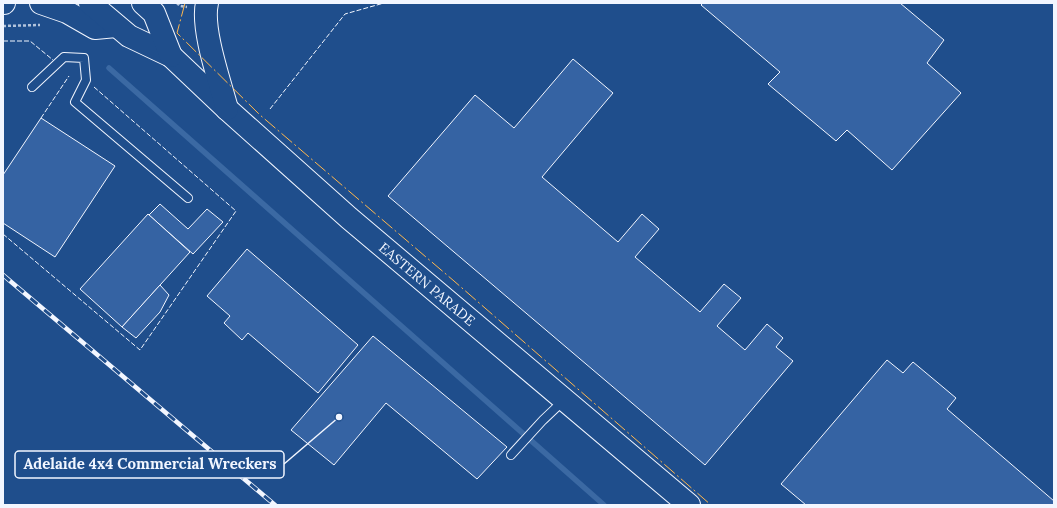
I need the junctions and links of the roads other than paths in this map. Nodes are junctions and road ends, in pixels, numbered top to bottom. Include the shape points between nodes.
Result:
1 (41, 3) edge
2 (90, 3) edge
3 (143, 3) edge
4 (199, 5) edge
5 (116, 26) junction
6 (171, 56) junction
7 (32, 87) dead end
8 (227, 109) junction
9 (188, 198) dead end
10 (565, 399) junction
11 (511, 455) dead end
12 (689, 505) edge

1 - 5 main road via 67,12 95,28
2 - 5 main road, EASTERN PARADE
3 - 6 main road, EASTERN PARADE via 154,12
4 - 8 main road via 206,8 214,61
5 - 6 main road, EASTERN PARADE via 129,36
6 - 8 main road, EASTERN PARADE
7 - 9 lane via 64,57 84,58 86,80 75,102
8 - 10 main road, EASTERN PARADE via 349,218
10 - 11 lane
10 - 12 main road, EASTERN PARADE

